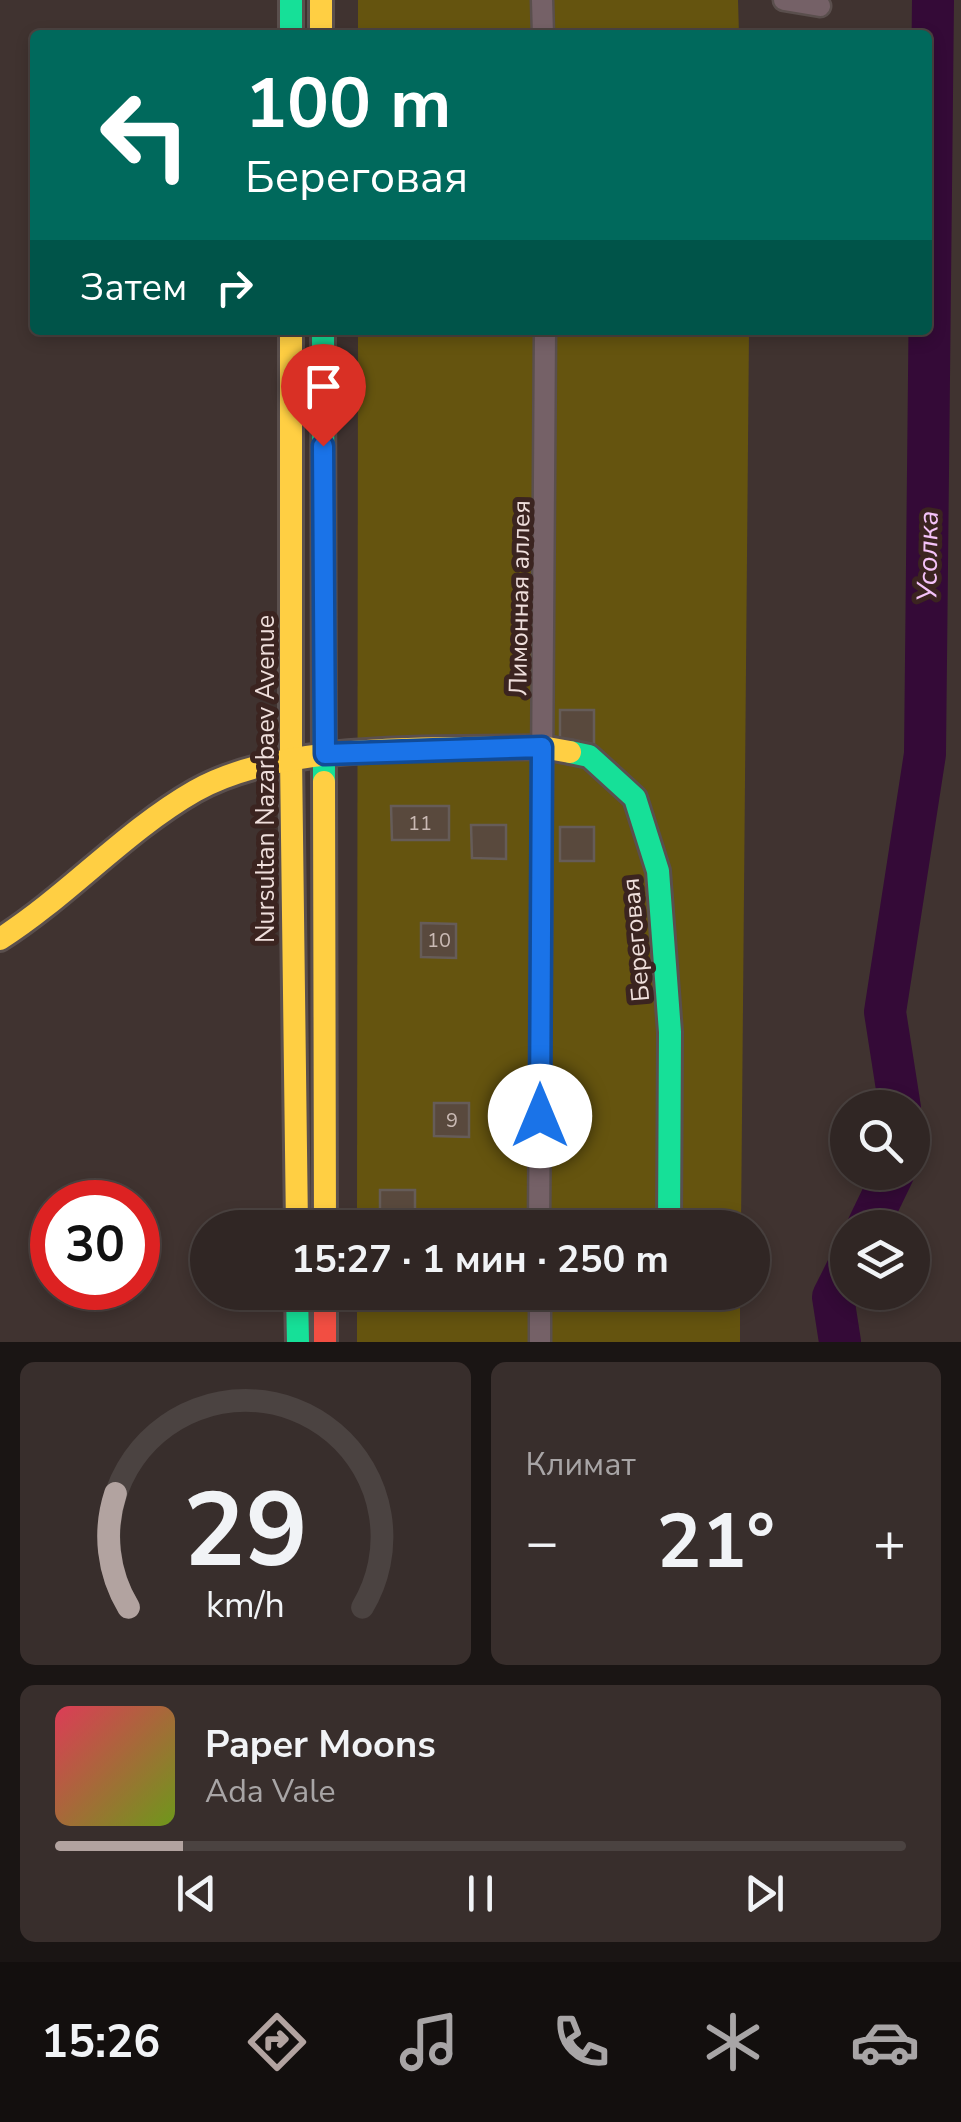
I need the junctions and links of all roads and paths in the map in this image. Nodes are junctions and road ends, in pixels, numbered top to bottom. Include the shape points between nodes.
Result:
1 (291, 0) edge
2 (321, 0) edge
3 (542, 0) edge
4 (784, 0) edge
5 (820, 6) dead end
6 (291, 30) edge
7 (321, 30) edge
8 (543, 30) edge
9 (291, 335) edge
10 (322, 335) edge
11 (545, 335) edge
12 (542, 747) junction
13 (325, 754) junction
14 (291, 758) junction
15 (0, 939) edge
16 (297, 1210) edge
17 (325, 1210) edge
18 (540, 1210) edge
19 (669, 1210) edge
20 (298, 1310) edge
21 (325, 1310) edge
22 (540, 1310) edge
23 (298, 1342) edge
24 (325, 1342) edge
25 (540, 1342) edge

1 - 6 main road
2 - 7 main road
3 - 8 street
4 - 5 street
9 - 14 main road, Nursultan Nazarbaev Avenue
10 - 13 main road
11 - 12 street, Лимонная аллея
12 - 13 main road, Береговая
12 - 18 street, Лимонная аллея
12 - 19 main road, Береговая via 589,756 635,798 658,872 670,1032
13 - 14 main road, Береговая
13 - 17 main road
14 - 15 main road, Береговая via 194,791
14 - 16 main road, Nursultan Nazarbaev Avenue
20 - 23 main road
21 - 24 main road
22 - 25 street

